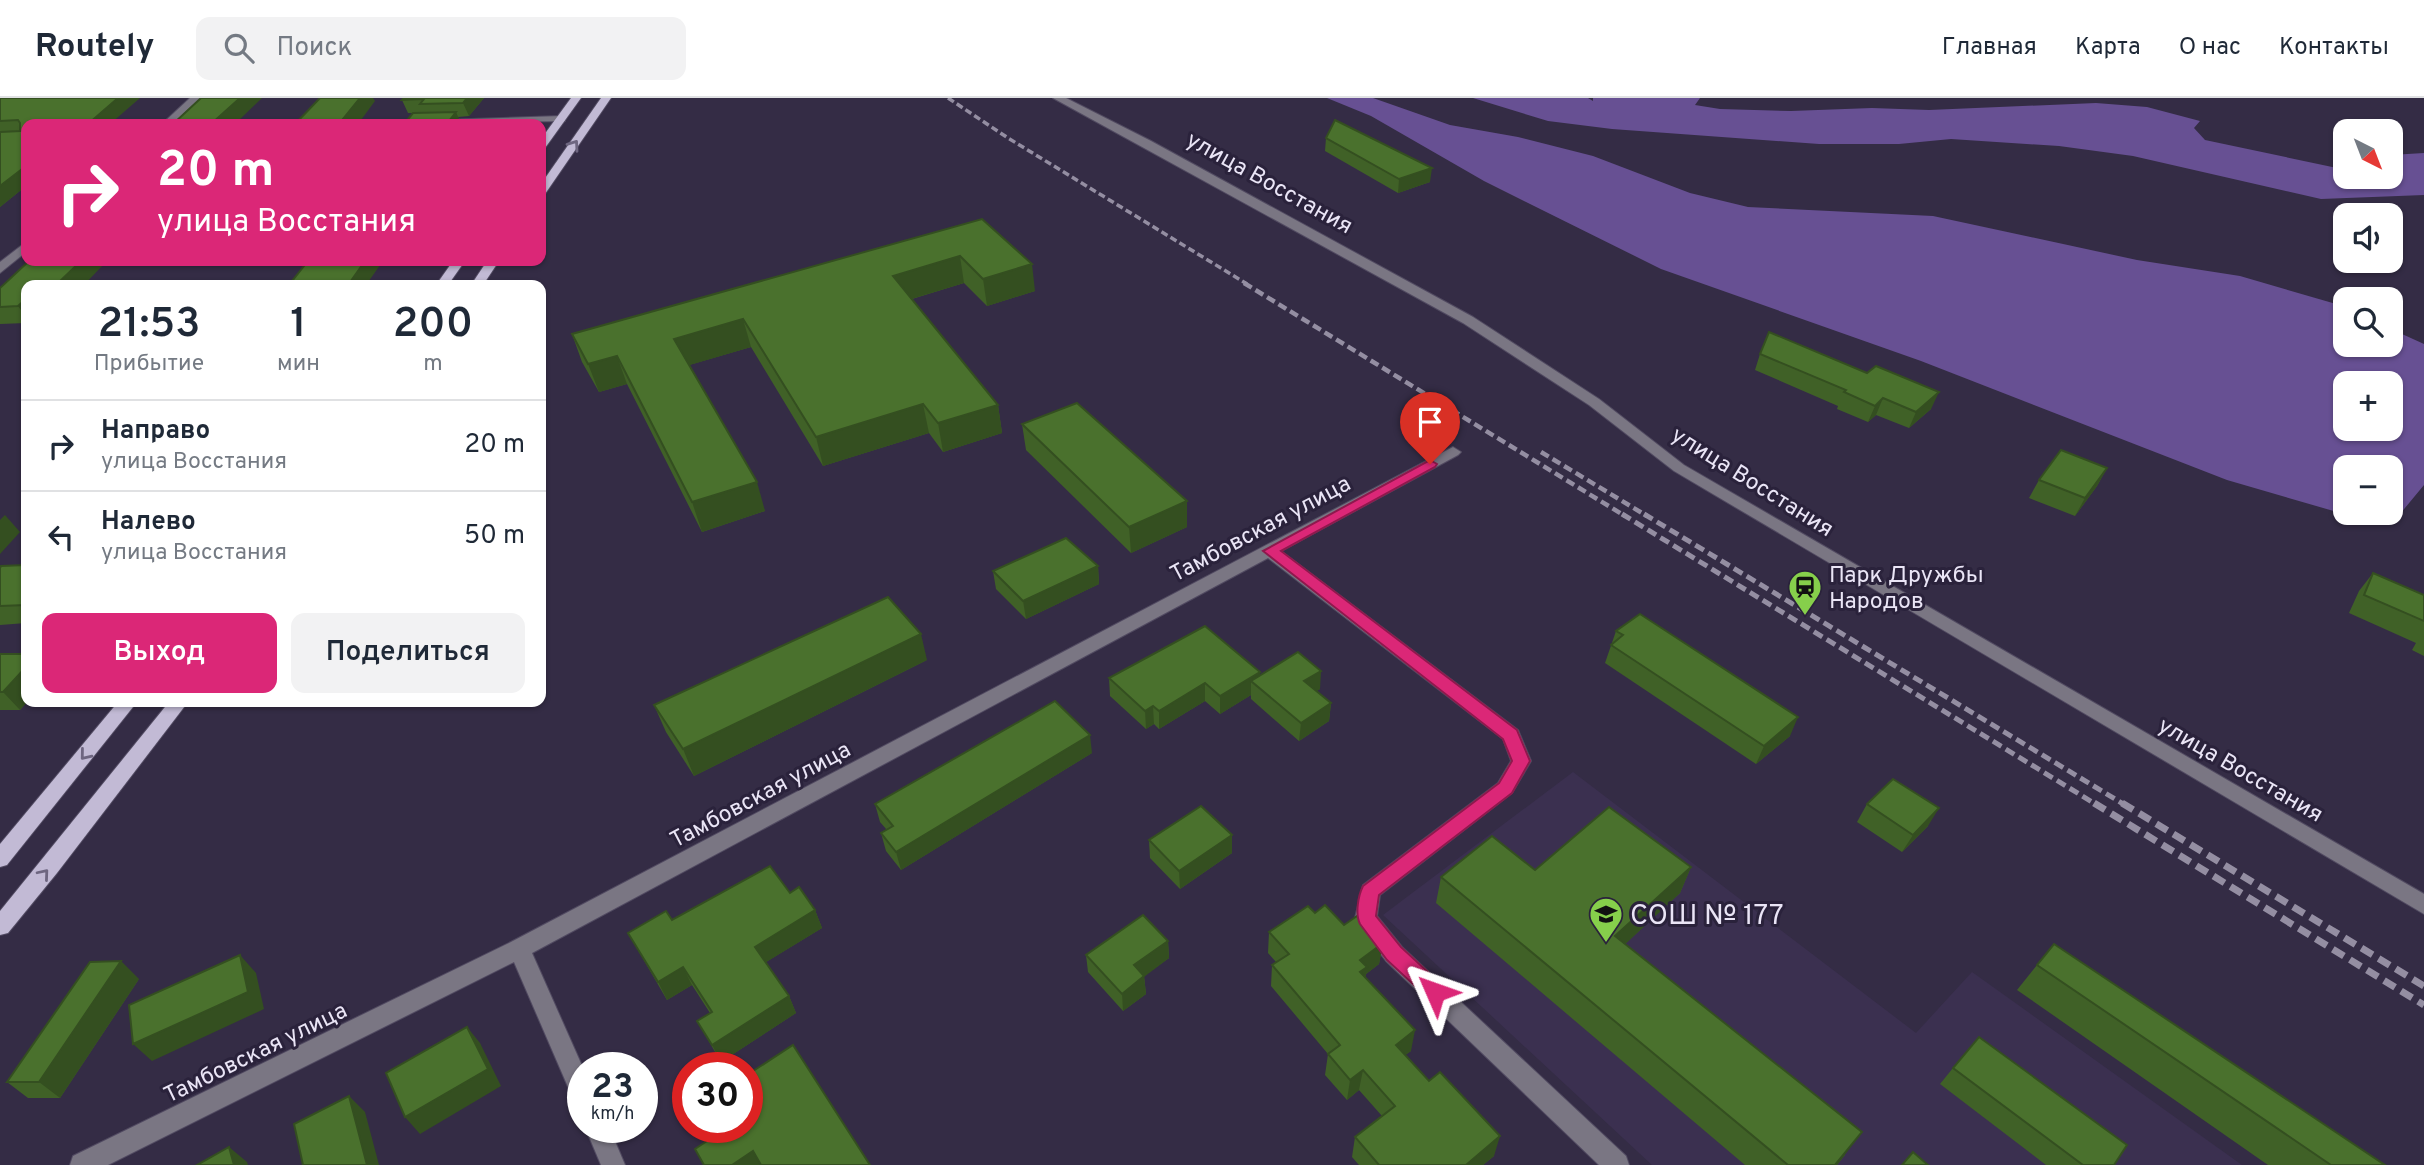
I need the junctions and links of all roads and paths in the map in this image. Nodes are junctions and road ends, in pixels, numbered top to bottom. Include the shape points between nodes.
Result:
1 (196, 98) edge
2 (576, 98) edge
3 (606, 98) edge
4 (1058, 98) edge
5 (173, 119) edge
6 (546, 119) edge
7 (561, 119) junction
8 (546, 139) edge
9 (546, 185) edge
10 (21, 250) edge
11 (0, 269) edge
12 (1452, 452) dead end
13 (1270, 551) junction
14 (124, 707) edge
15 (175, 707) edge
16 (0, 859) edge
17 (2424, 905) edge
18 (0, 926) edge
19 (519, 949) junction
20 (567, 1059) edge
21 (604, 1143) edge
22 (82, 1165) edge
23 (613, 1165) edge
24 (1617, 1165) edge

1 - 5 street
2 - 7 main road
9 -> 3 main road
4 - 17 street, улица Восстания via 1468,320 1594,402 1679,468
6 - 7 street
7 - 8 main road
10 - 11 street
12 - 13 street, Тамбовская улица
13 - 19 street, Тамбовская улица
13 - 24 street via 1511,735 1521,761 1505,788 1370,891 1366,918 1394,954
14 -> 16 main road
18 -> 15 main road
19 - 20 street
19 - 22 street, Тамбовская улица
21 - 23 street

